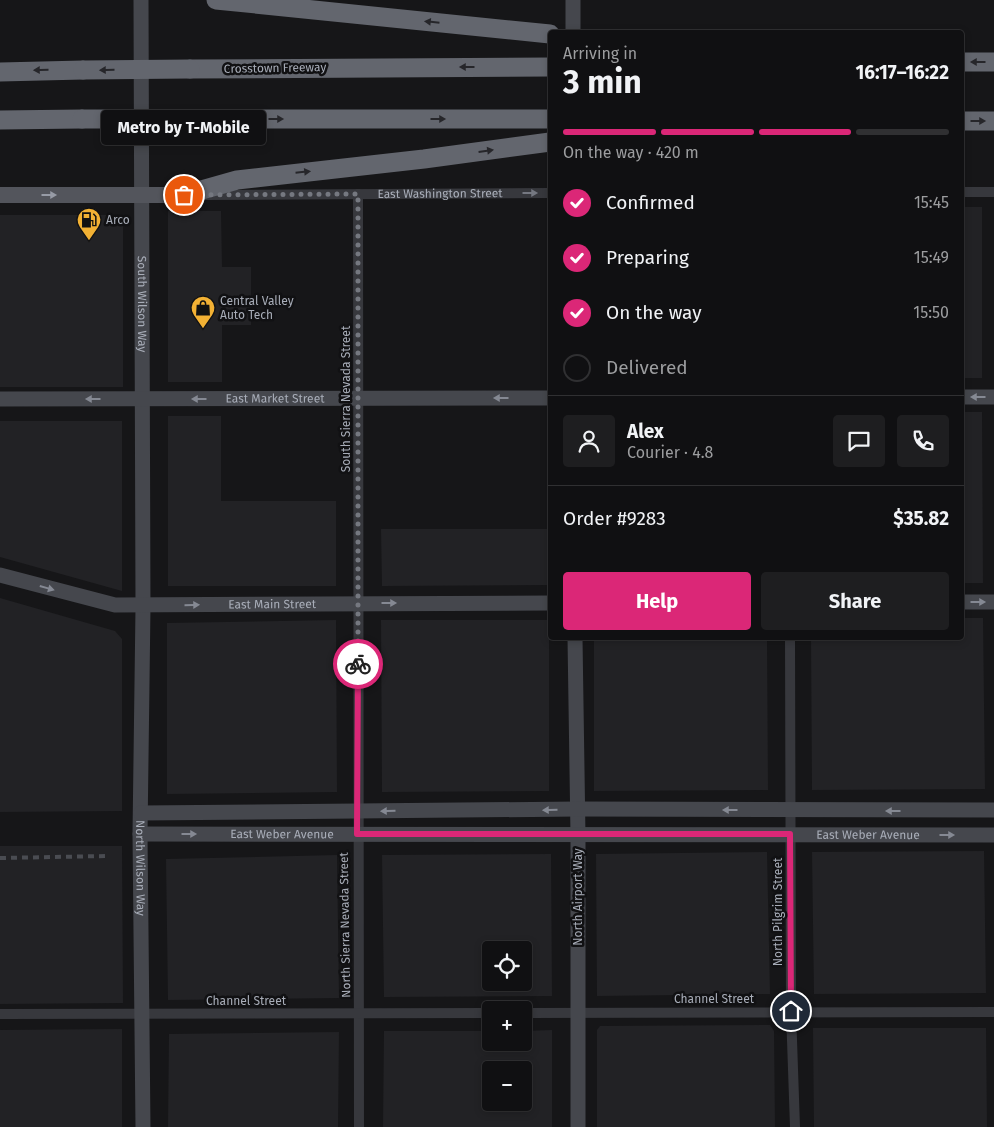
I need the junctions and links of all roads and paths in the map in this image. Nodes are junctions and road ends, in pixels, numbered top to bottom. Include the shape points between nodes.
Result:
1 (141, 0) edge
2 (216, 0) edge
3 (573, 0) edge
4 (573, 30) edge
5 (548, 34) edge
6 (964, 62) edge
7 (994, 62) edge
8 (548, 67) edge
9 (0, 72) edge
10 (548, 119) edge
11 (0, 120) edge
12 (964, 121) edge
13 (994, 121) edge
14 (548, 142) edge
15 (964, 192) edge
16 (994, 192) edge
17 (548, 193) edge
18 (358, 194) junction
19 (0, 195) edge
20 (184, 195) junction
21 (142, 196) junction
22 (964, 397) edge
23 (994, 397) edge
24 (548, 398) edge
25 (0, 399) edge
26 (142, 399) junction
27 (358, 399) junction
28 (0, 575) edge
29 (964, 602) edge
30 (994, 602) edge
31 (358, 603) junction
32 (548, 603) edge
33 (143, 607) junction
34 (575, 640) edge
35 (790, 640) edge
36 (578, 810) junction
37 (994, 810) edge
38 (790, 811) junction
39 (358, 812) junction
40 (141, 813) junction
41 (140, 834) junction
42 (357, 834) junction
43 (790, 834) junction
44 (994, 835) edge
45 (578, 836) junction
46 (791, 1011) junction
47 (577, 1012) junction
48 (994, 1012) edge
49 (359, 1013) junction
50 (482, 1013) edge
51 (532, 1013) edge
52 (0, 1014) edge
53 (143, 1014) junction
54 (143, 1127) edge
55 (359, 1127) edge
56 (578, 1127) edge
57 (795, 1127) edge

1 - 21 main road, South Wilson Way
5 -> 2 highway
3 - 4 main road
7 -> 6 highway
8 -> 9 highway, Crosstown Freeway, bridge
11 -> 10 highway, bridge
12 -> 13 highway
20 -> 14 highway via 237,180
15 - 16 street
18 -> 17 street, East Washington Street
18 - 20 street, East Washington Street
18 - 27 street, South Sierra Nevada Street
19 -> 21 main road, East Washington Street
20 - 21 main road, East Washington Street
21 - 26 main road, South Wilson Way
23 -> 22 main road
24 -> 27 main road, East Market Street
26 -> 25 main road, East Market Street
27 -> 26 main road, East Market Street
26 - 33 main road, South Wilson Way
27 - 31 street, South Sierra Nevada Street
28 -> 33 main road, East Main Street via 108,605
29 -> 30 main road
31 -> 32 main road, East Main Street
33 -> 31 main road, East Main Street
31 - 39 street, North Sierra Nevada Street
33 - 40 main road, North Wilson Way
34 - 36 main road, North Airport Way
35 - 38 street, North Pilgrim Street
38 -> 36 main road, East Weber Avenue
36 -> 39 main road, East Weber Avenue
36 - 45 main road, North Airport Way
37 -> 38 main road, East Weber Avenue
38 - 43 street, North Pilgrim Street
39 - 40 main road, East Weber Avenue
39 - 42 street, North Sierra Nevada Street
40 - 41 main road, North Wilson Way
41 -> 42 main road, East Weber Avenue
41 - 53 main road, North Wilson Way
42 - 45 main road, East Weber Avenue
42 - 49 street, North Sierra Nevada Street
43 -> 44 main road, East Weber Avenue
43 - 45 main road, East Weber Avenue
43 - 46 street, North Pilgrim Street
45 - 47 main road, North Airport Way
46 - 47 street, Channel Street
46 - 48 street, Channel Street
46 - 57 street, North Pilgrim Street
47 - 51 street, Channel Street
47 - 56 main road, North Airport Way
49 - 50 street, Channel Street
49 - 53 street, Channel Street
49 - 55 street, North Sierra Nevada Street
52 - 53 street, Channel Street
53 - 54 main road, North Wilson Way

